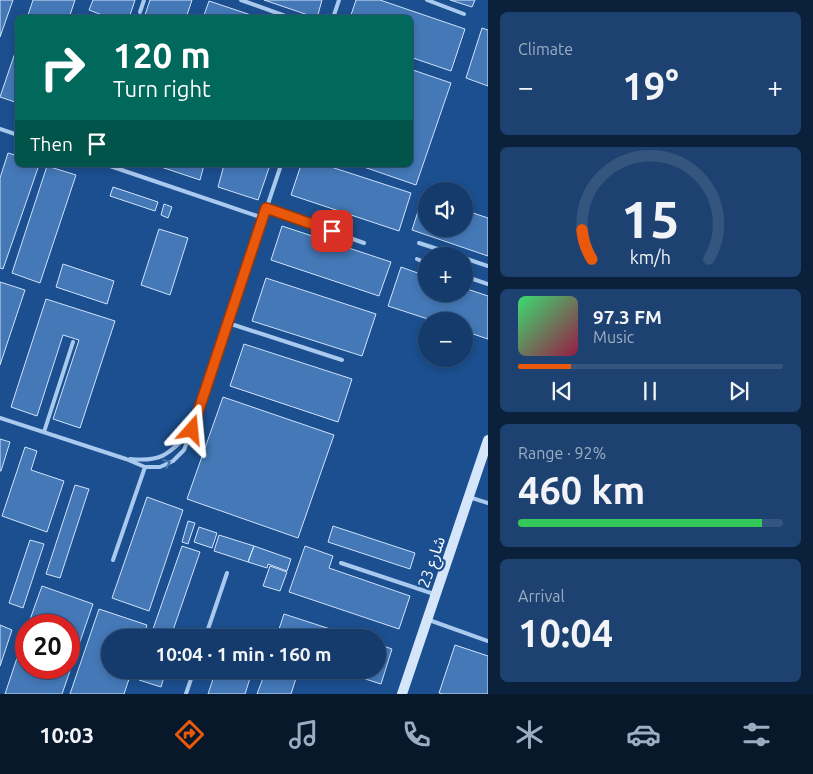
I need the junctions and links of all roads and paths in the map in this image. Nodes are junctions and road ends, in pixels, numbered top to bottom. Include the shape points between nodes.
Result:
1 (144, 0) edge
2 (241, 0) edge
3 (339, 0) edge
4 (427, 0) edge
5 (140, 12) dead end
6 (464, 14) dead end
7 (283, 15) edge
8 (334, 15) edge
9 (0, 129) edge
10 (15, 134) edge
11 (113, 167) edge
12 (280, 167) edge
13 (266, 208) junction
14 (262, 218) junction
15 (364, 243) dead end
16 (419, 243) dead end
17 (431, 247) edge
18 (473, 261) edge
19 (488, 266) edge
20 (473, 279) edge
21 (488, 284) edge
22 (228, 323) junction
23 (73, 342) dead end
24 (342, 360) dead end
25 (0, 418) edge
26 (192, 430) junction
27 (44, 432) junction
28 (488, 440) edge
29 (126, 459) junction
30 (145, 467) junction
31 (469, 497) junction
32 (488, 504) edge
33 (113, 560) dead end
34 (342, 563) dead end
35 (227, 573) dead end
36 (436, 594) junction
37 (427, 620) junction
38 (208, 629) edge
39 (488, 641) edge
40 (191, 679) edge
41 (186, 694) edge
42 (402, 694) edge

1 - 5 lane
2 - 7 lane
3 - 8 lane
4 - 6 lane
9 - 10 lane
11 - 14 lane
12 - 13 lane
13 - 14 lane
13 - 15 lane
14 - 22 lane
16 - 17 lane
18 - 19 lane
20 - 21 lane
22 - 24 lane
22 - 26 lane
23 - 27 lane
25 - 27 lane
26 - 29 lane via 166,455 153,460
30 -> 26 lane via 160,467 173,461 184,450
27 - 29 lane
28 - 31 street, شارع 23
29 - 30 lane
30 - 33 lane
31 - 32 lane
31 - 36 street, شارع 23
34 - 36 lane
35 - 38 lane
36 - 37 street, شارع 23
37 - 39 lane
37 - 42 street, شارع 23
40 - 41 lane

